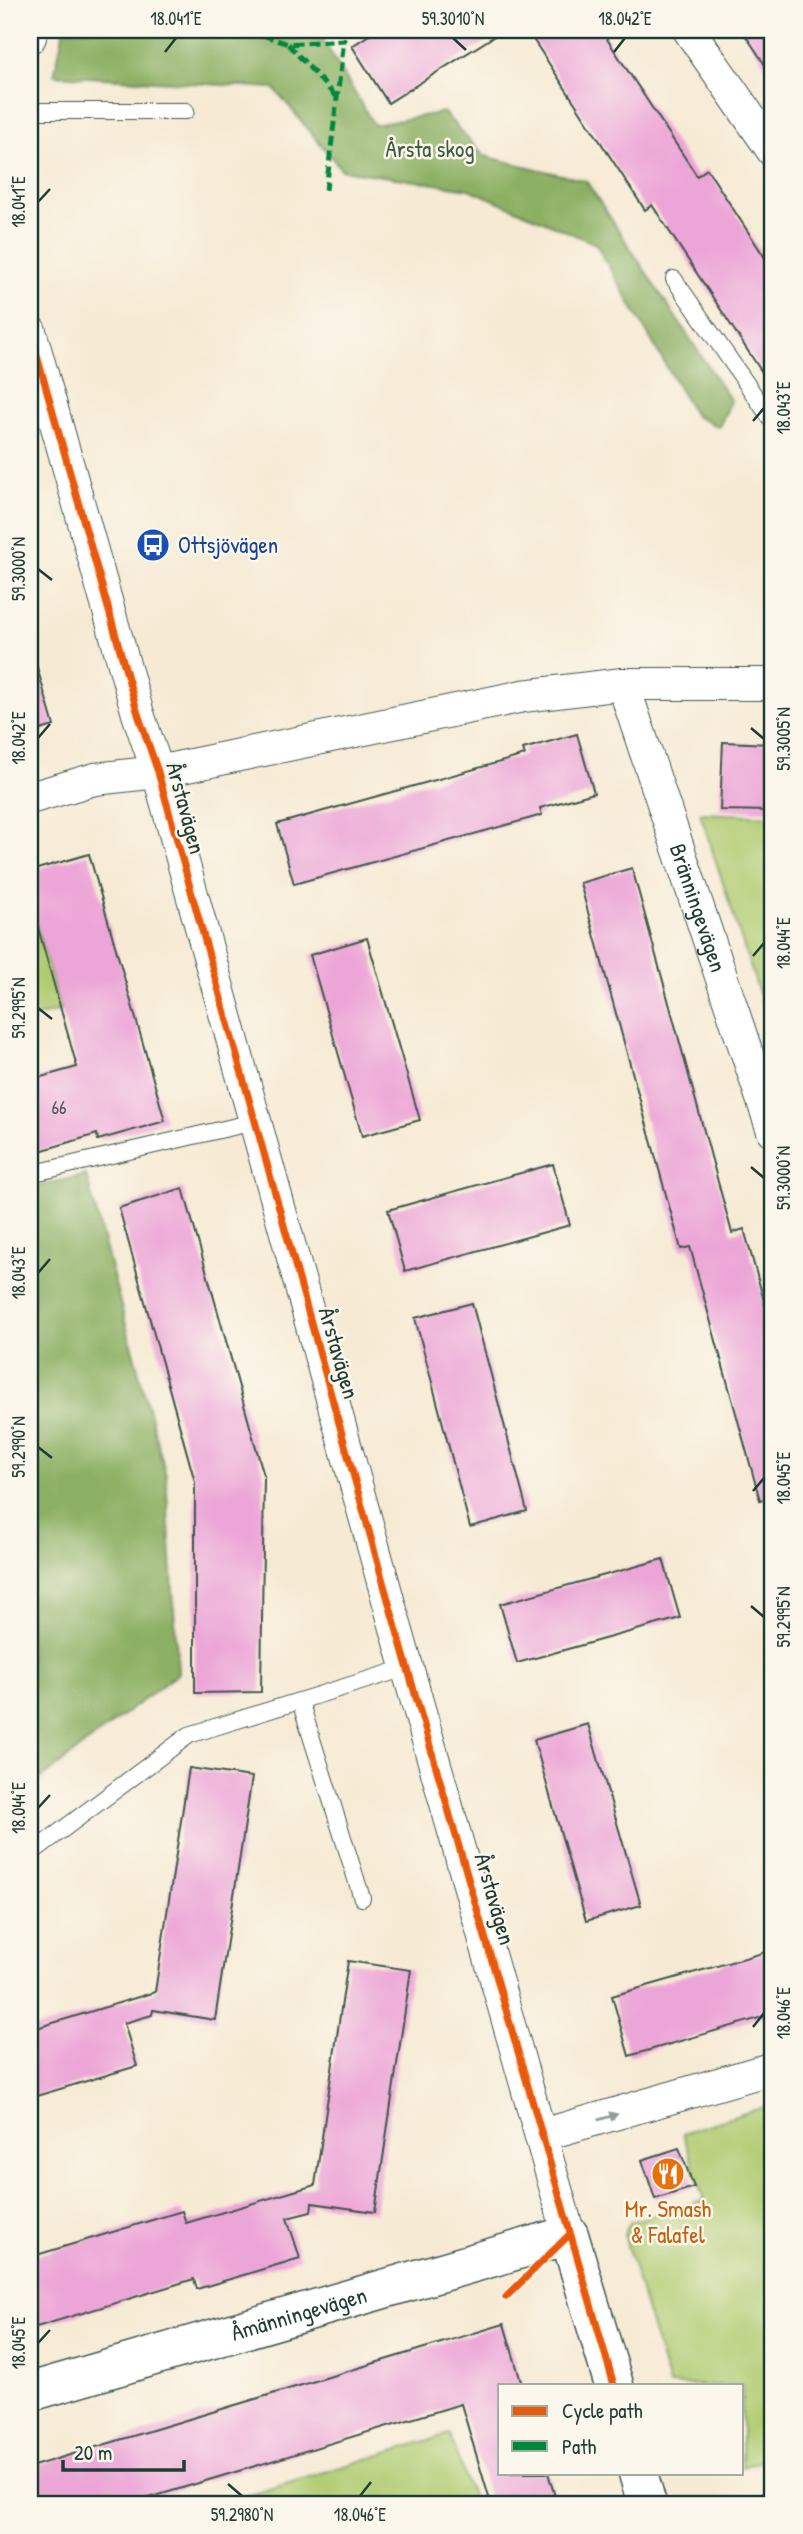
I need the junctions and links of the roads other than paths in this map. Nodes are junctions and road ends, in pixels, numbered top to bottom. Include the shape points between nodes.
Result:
1 (31, 30) edge
2 (690, 30) edge
3 (30, 37) edge
4 (30, 111) edge
5 (186, 111) dead end
6 (773, 151) edge
7 (674, 279) dead end
8 (30, 331) edge
9 (773, 422) edge
10 (623, 684) junction
11 (773, 684) edge
12 (158, 772) junction
13 (30, 798) edge
14 (254, 1122) junction
15 (773, 1131) edge
16 (30, 1174) edge
17 (409, 1667) junction
18 (300, 1701) junction
19 (30, 1854) edge
20 (362, 1898) dead end
21 (773, 2068) edge
22 (542, 2135) junction
23 (569, 2235) junction
24 (614, 2384) edge
25 (30, 2392) edge
26 (638, 2474) edge
27 (647, 2504) edge

1 - 3 street
2 - 6 street
4 - 5 lane
7 - 9 lane
8 - 12 street, Årstavägen
10 - 11 street
10 - 12 street via 523,696
10 - 15 street, Bränningevägen
12 - 13 street via 95,779
12 - 14 street, Årstavägen
14 - 16 lane
14 - 17 street, Årstavägen
17 - 18 lane
17 - 22 street, Årstavägen
18 - 19 lane via 189,1735
18 - 20 lane
22 -> 21 street
22 - 23 street, Årstavägen
23 - 24 street, Årstavägen
23 - 25 street, Åmänningevägen
26 - 27 street

